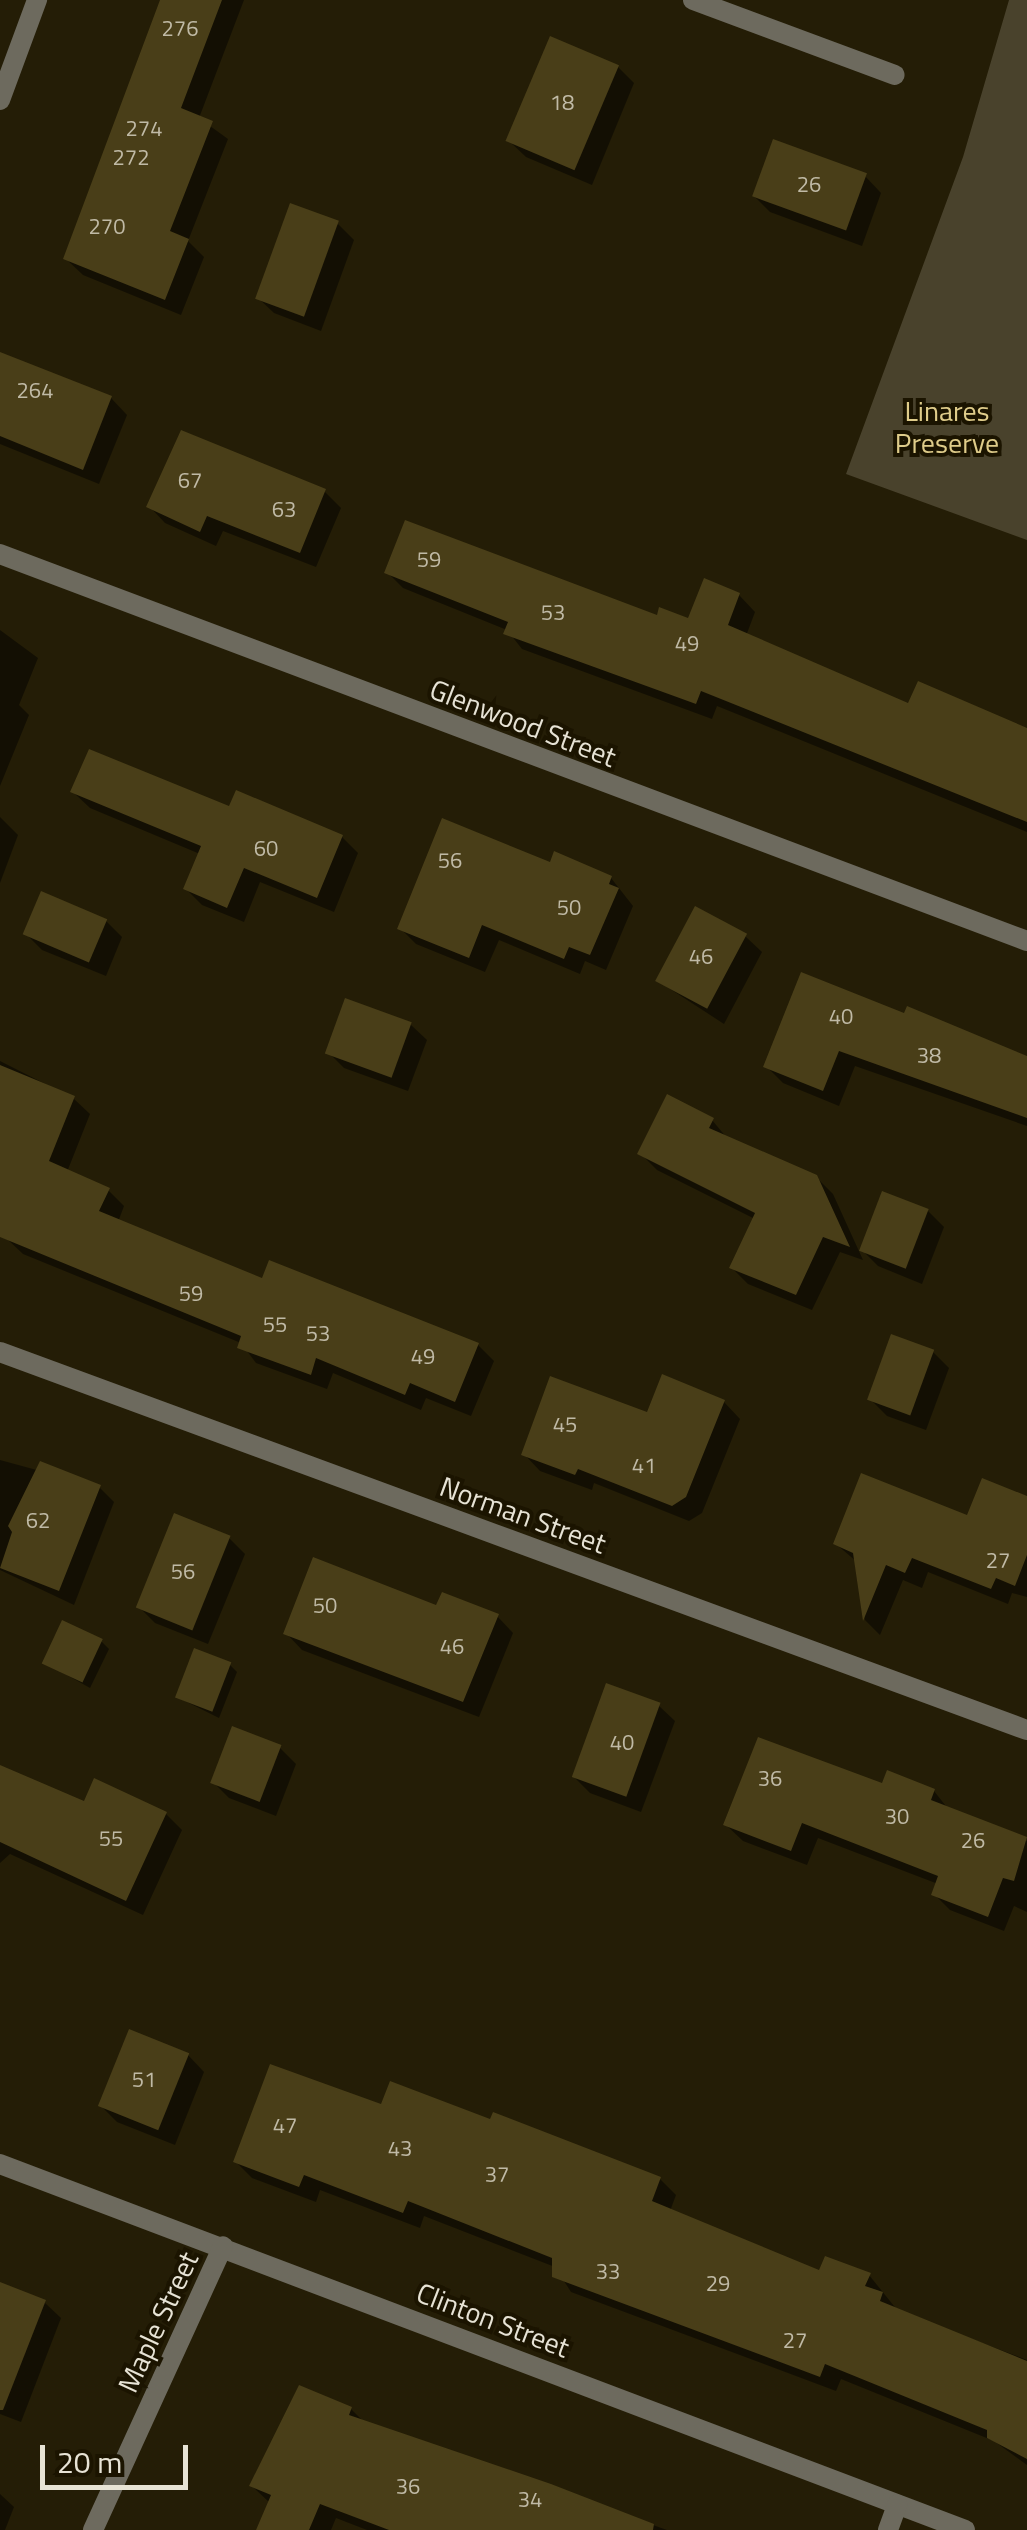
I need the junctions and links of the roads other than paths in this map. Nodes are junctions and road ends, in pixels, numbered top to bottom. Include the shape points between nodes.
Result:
1 (37, 0) edge
2 (693, 0) edge
3 (895, 75) dead end
4 (0, 100) edge
5 (0, 554) edge
6 (1027, 941) edge
7 (0, 1352) edge
8 (1027, 1730) edge
9 (0, 2164) edge
10 (223, 2246) junction
11 (897, 2505) junction
12 (92, 2530) edge
13 (888, 2530) edge
14 (966, 2530) edge

1 - 4 street
2 - 3 street
5 - 6 street, Glenwood Street
7 - 8 street, Norman Street
9 - 10 street, Clinton Street
10 - 11 street, Clinton Street
10 - 12 street, Maple Street
11 - 13 street
11 - 14 street, Clinton Street

